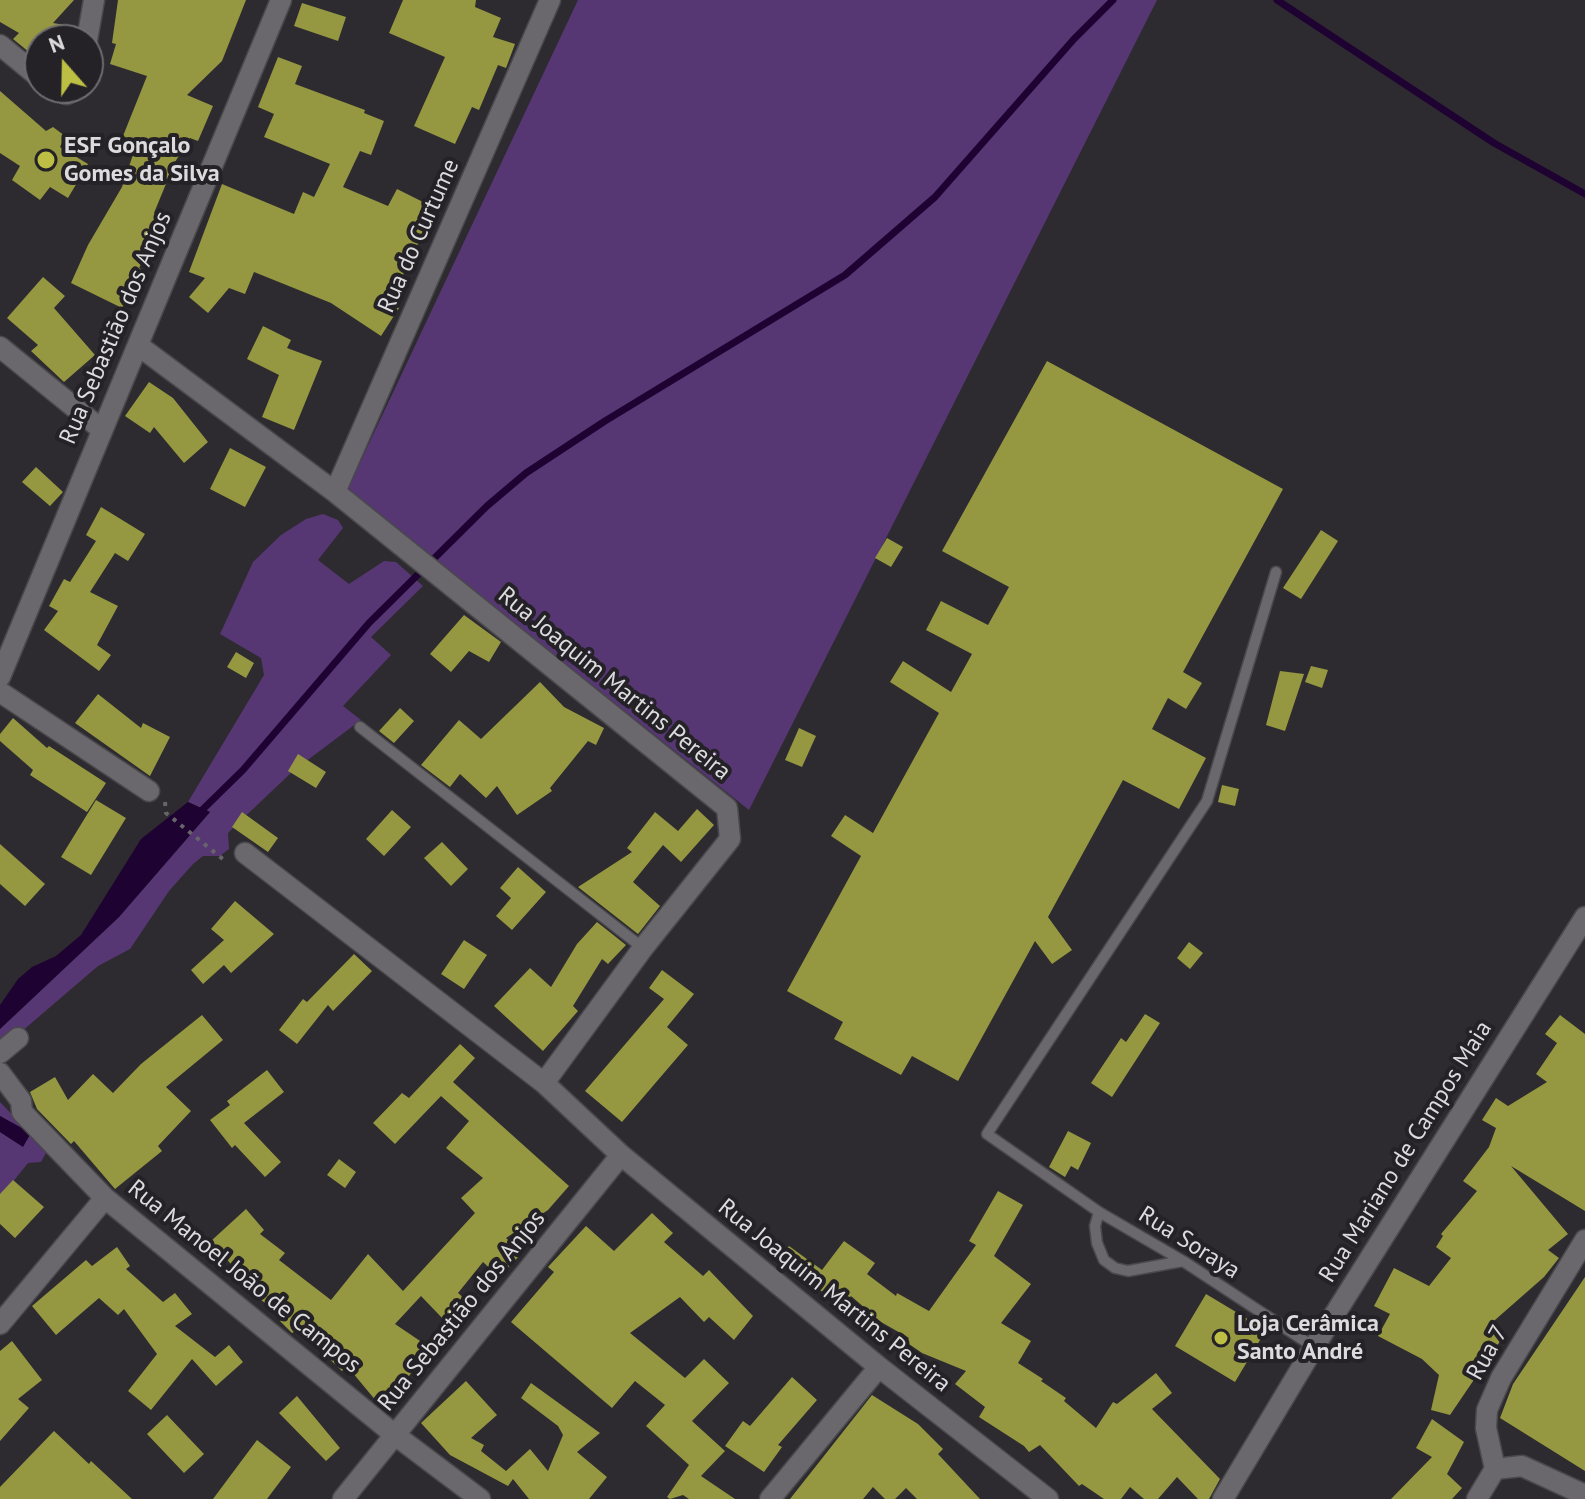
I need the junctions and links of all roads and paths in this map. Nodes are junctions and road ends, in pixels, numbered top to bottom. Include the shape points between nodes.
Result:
1 (94, 0) edge
2 (281, 0) edge
3 (550, 0) edge
4 (90, 24) edge
5 (0, 45) edge
6 (24, 65) edge
7 (139, 346) junction
8 (0, 347) edge
9 (101, 429) junction
10 (335, 492) junction
11 (1276, 572) dead end
12 (4, 652) edge
13 (0, 677) edge
14 (0, 692) edge
15 (360, 727) dead end
16 (149, 791) dead end
17 (166, 813) dead end
18 (245, 853) dead end
19 (223, 859) dead end
20 (1585, 917) edge
21 (643, 948) junction
22 (18, 1038) dead end
23 (0, 1053) edge
24 (0, 1073) edge
25 (544, 1083) junction
26 (621, 1155) junction
27 (105, 1198) junction
28 (1099, 1212) junction
29 (1585, 1240) edge
30 (1183, 1261) junction
31 (0, 1324) edge
32 (1314, 1347) junction
33 (879, 1367) junction
34 (395, 1435) junction
35 (1495, 1469) junction
36 (1585, 1495) edge
37 (343, 1499) edge
38 (480, 1499) edge
39 (770, 1499) edge
40 (1048, 1499) edge
41 (1223, 1499) edge
42 (1477, 1499) edge

1 - 4 street
2 - 7 street, Rua Sebastião dos Anjos
3 - 10 street, Rua do Curtume
5 - 6 street
7 - 9 street, Rua Sebastião dos Anjos
7 - 10 street, Rua Joaquim Martins Pereira
8 - 9 street
9 - 12 street, Rua Sebastião dos Anjos
10 - 21 street, Rua Joaquim Martins Pereira via 727,808 730,839
11 - 28 lane, Rua Soraya via 1207,801 987,1134
12 - 13 street, Rua Sebastião dos Anjos
14 - 16 street
15 - 21 lane
17 - 19 path
18 - 25 street
20 - 32 street, Rua Mariano de Campos Maia
21 - 25 street, Rua Joaquim Martins Pereira
22 - 23 street
24 - 27 street, Rua Manoel João de Campos via 21,1101 22,1112
25 - 26 street, Rua Joaquim Martins Pereira
26 - 33 street, Rua Joaquim Martins Pereira
26 - 34 street, Rua Sebastião dos Anjos
27 - 31 street
27 - 34 street, Rua Manoel João de Campos
28 - 30 lane, Rua Soraya
28 - 30 lane via 1097,1243 1104,1260 1115,1268 1128,1271
29 - 35 street, Rua 7 via 1487,1410
30 - 32 lane, Rua Soraya
32 - 41 street, Rua Mariano de Campos Maia
33 - 39 street
33 - 40 street, Rua Joaquim Martins Pereira
34 - 37 street, Rua Sebastião dos Anjos
34 - 38 street, Rua Manoel João de Campos
35 - 36 street via 1522,1466
35 - 42 street

